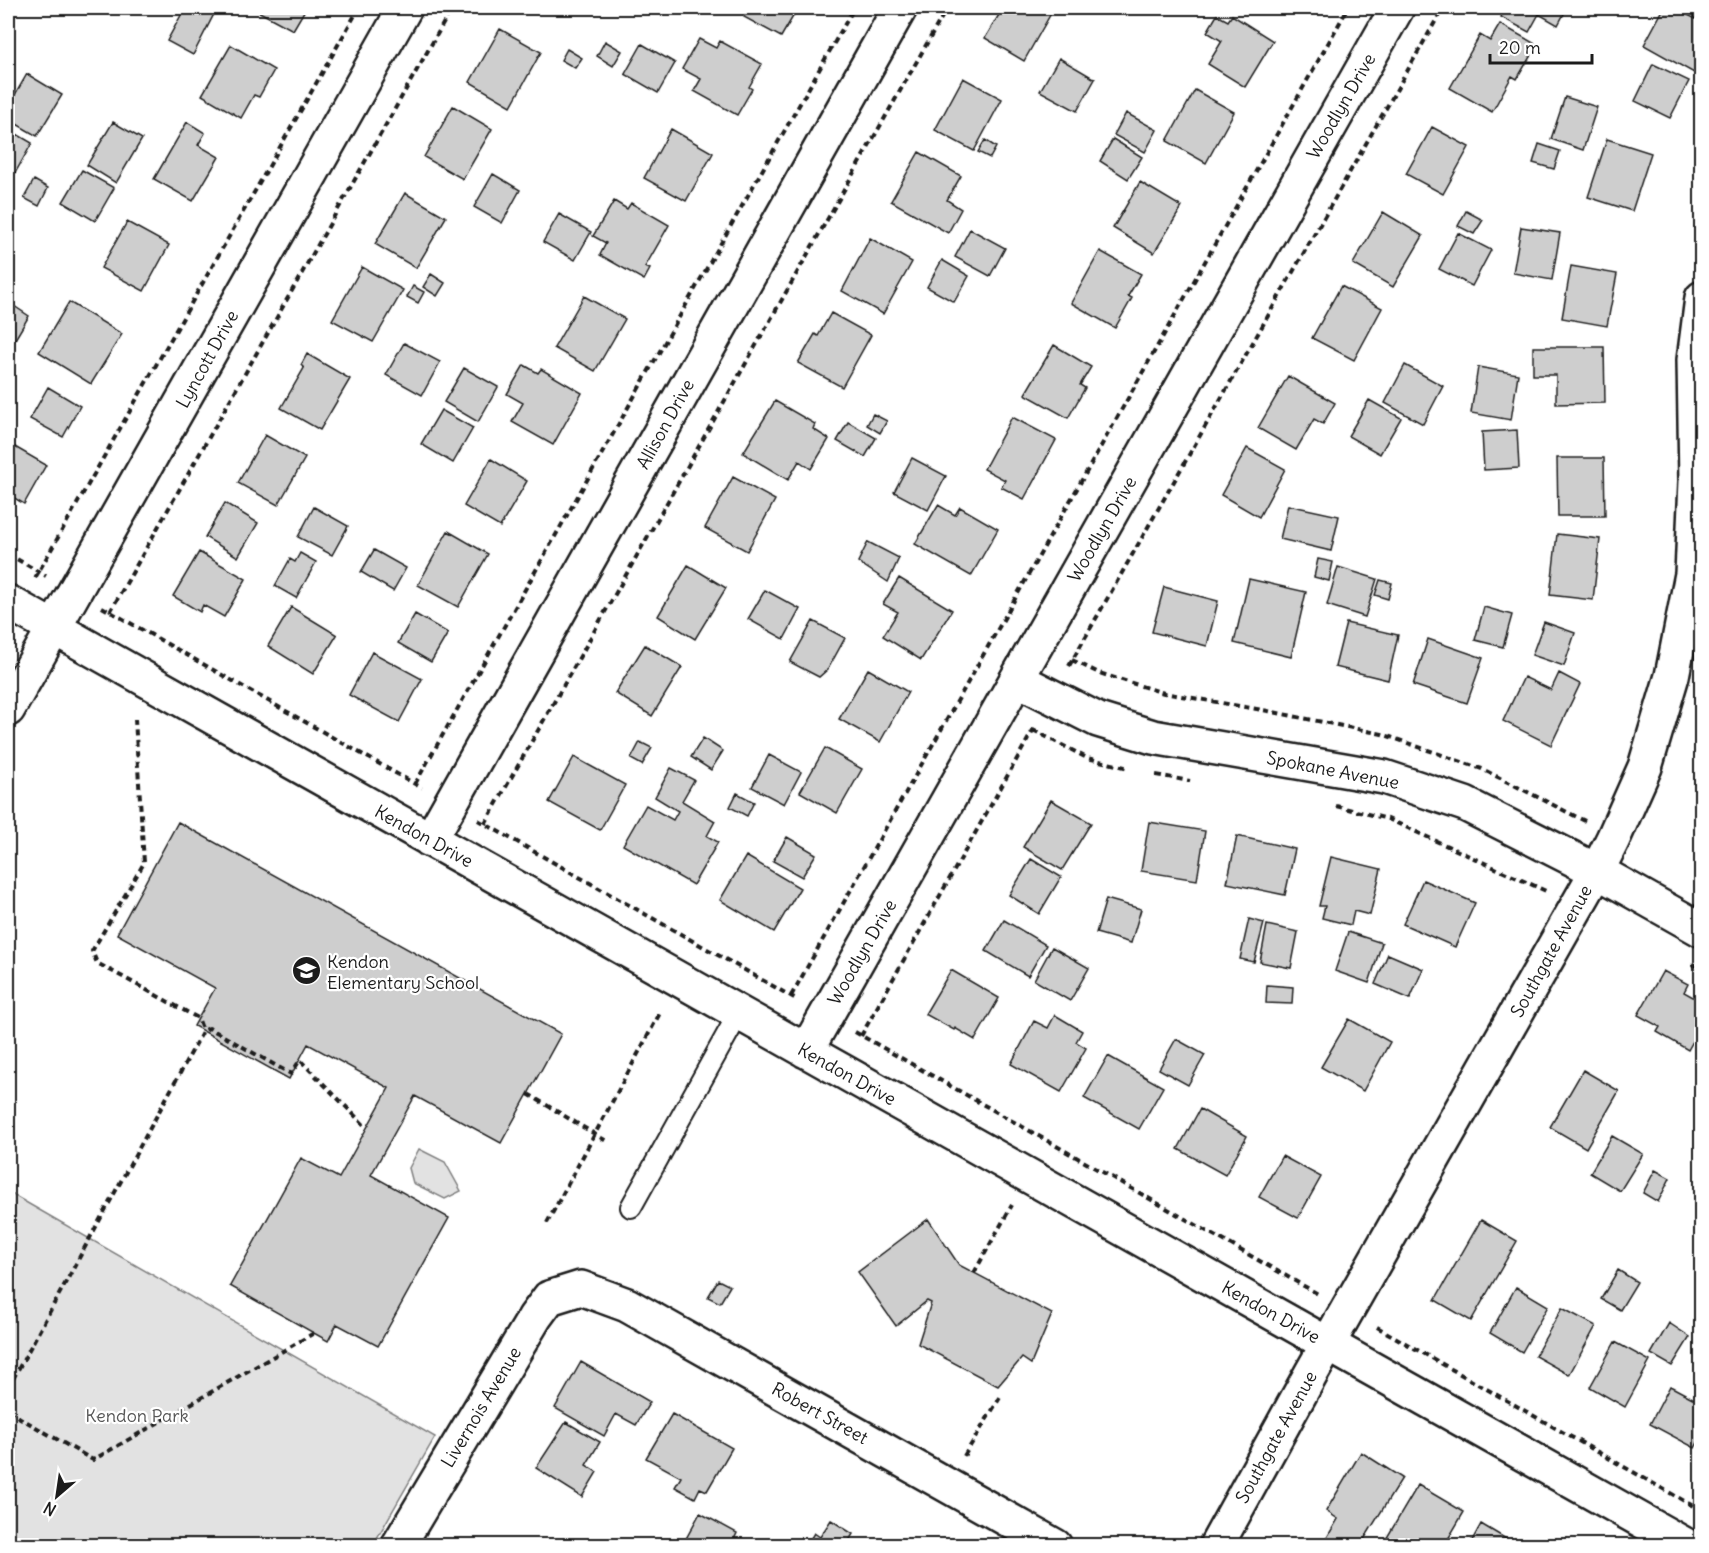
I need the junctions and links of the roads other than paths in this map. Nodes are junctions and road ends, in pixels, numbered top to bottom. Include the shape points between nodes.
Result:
1 (405, 8) edge
2 (900, 8) edge
3 (1397, 8) edge
4 (1701, 298) edge
5 (13, 605) edge
6 (54, 629) junction
7 (1017, 679) junction
8 (8, 709) edge
9 (430, 840) junction
10 (1597, 871) junction
11 (1701, 930) edge
12 (739, 1013) junction
13 (806, 1051) junction
14 (631, 1207) dead end
15 (581, 1288) joint
16 (1329, 1344) junction
17 (398, 1545) edge
18 (1055, 1545) edge
19 (1216, 1545) edge
20 (1687, 1545) edge

1 - 6 street, Lyncott Drive
2 - 9 street, Allison Drive
3 - 7 street, Woodlyn Drive
4 - 10 street, Southgate Avenue via 1694,360 1696,481 1692,574 1672,676 1645,767
5 - 6 street, Kendon Drive
6 - 8 street, Lyncott Drive
6 - 9 street, Kendon Drive
7 - 10 street, Spokane Avenue via 1098,720 1153,737 1384,777 1465,804
7 - 13 street, Woodlyn Drive
9 - 12 street, Kendon Drive
10 - 11 street, Spokane Avenue
10 - 16 street, Southgate Avenue
12 - 13 street, Kendon Drive
12 - 14 lane
13 - 16 street, Kendon Drive
15 - 17 street, Livernois Avenue via 549,1298 535,1317
15 - 18 street, Robert Street via 627,1305
16 - 19 street, Southgate Avenue
16 - 20 street, Kendon Drive

